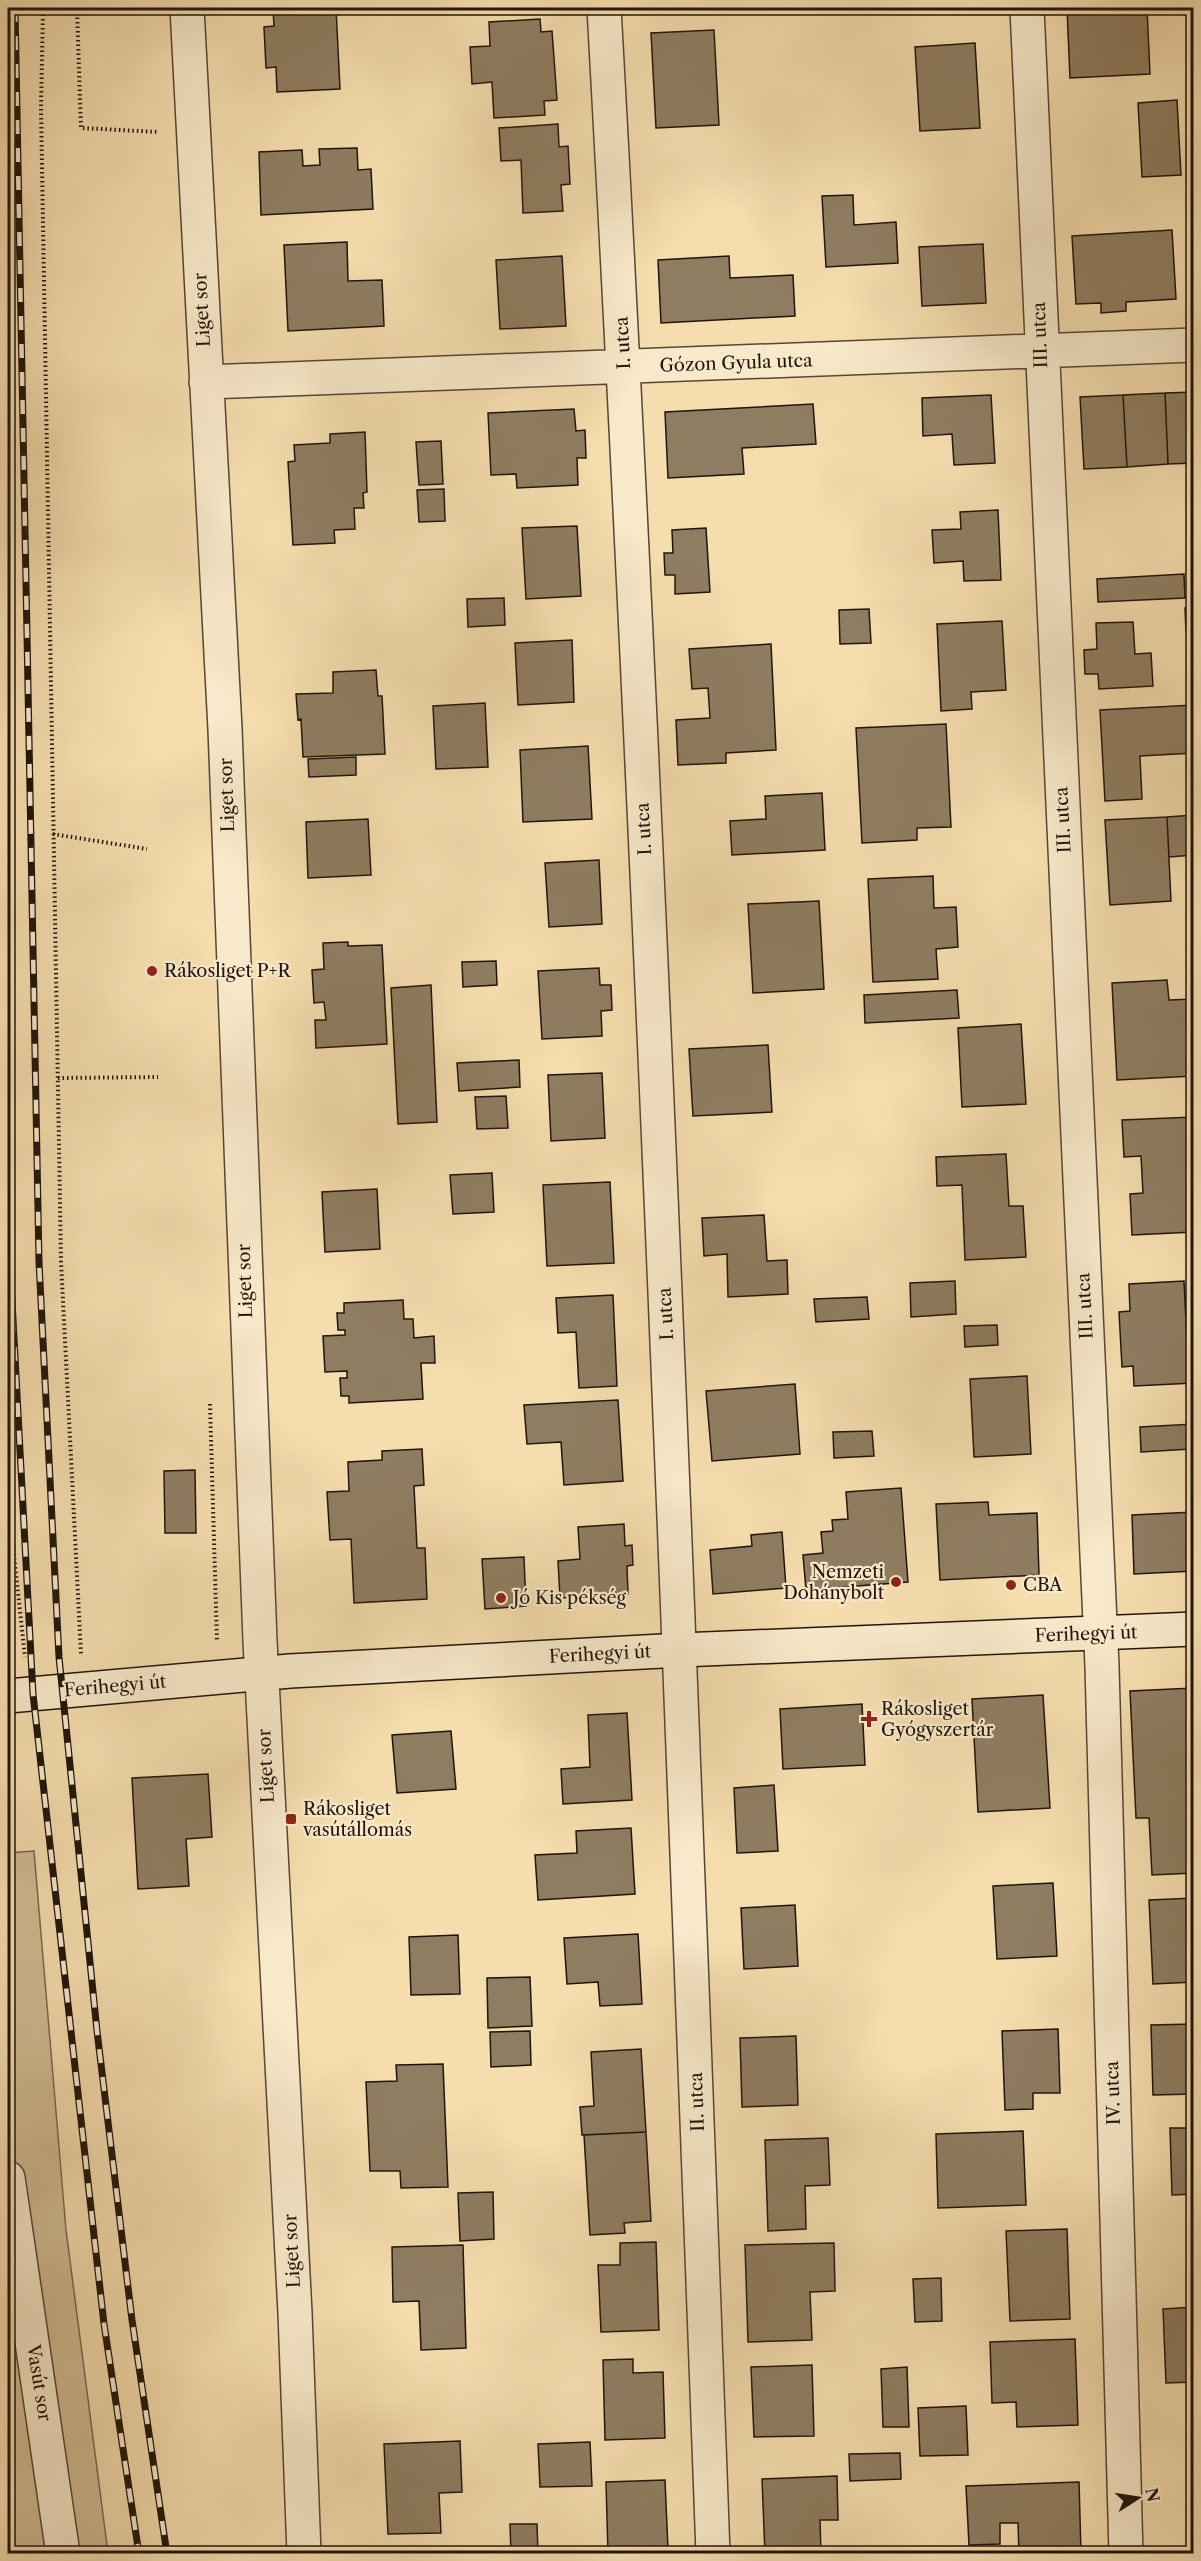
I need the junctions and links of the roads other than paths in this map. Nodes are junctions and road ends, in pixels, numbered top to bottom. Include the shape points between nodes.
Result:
1 (187, 8) edge
2 (604, 8) edge
3 (1027, 8) edge
4 (1194, 345) edge
5 (1041, 351) junction
6 (624, 368) junction
7 (206, 382) junction
8 (1194, 1629) edge
9 (1100, 1633) junction
10 (681, 1650) junction
11 (261, 1673) junction
12 (8, 1696) edge
13 (8, 2178) edge
14 (63, 2553) edge
15 (304, 2553) edge
16 (713, 2553) edge
17 (1126, 2553) edge

1 - 7 street, Liget sor
2 - 6 street, I. utca
3 - 5 street, III. utca
4 - 5 street, Gózon Gyula utca
5 - 6 street, Gózon Gyula utca
5 - 9 street, III. utca
6 - 7 street, Gózon Gyula utca
6 - 10 street, I. utca
7 - 11 street, Liget sor via 225,729
8 - 9 street, Ferihegyi út
9 - 10 street, Ferihegyi út
9 - 17 street, IV. utca
10 - 11 street, Ferihegyi út
10 - 16 street, II. utca
11 - 12 street, Ferihegyi út
11 - 15 street, Liget sor
13 - 14 street, Vasút sor

